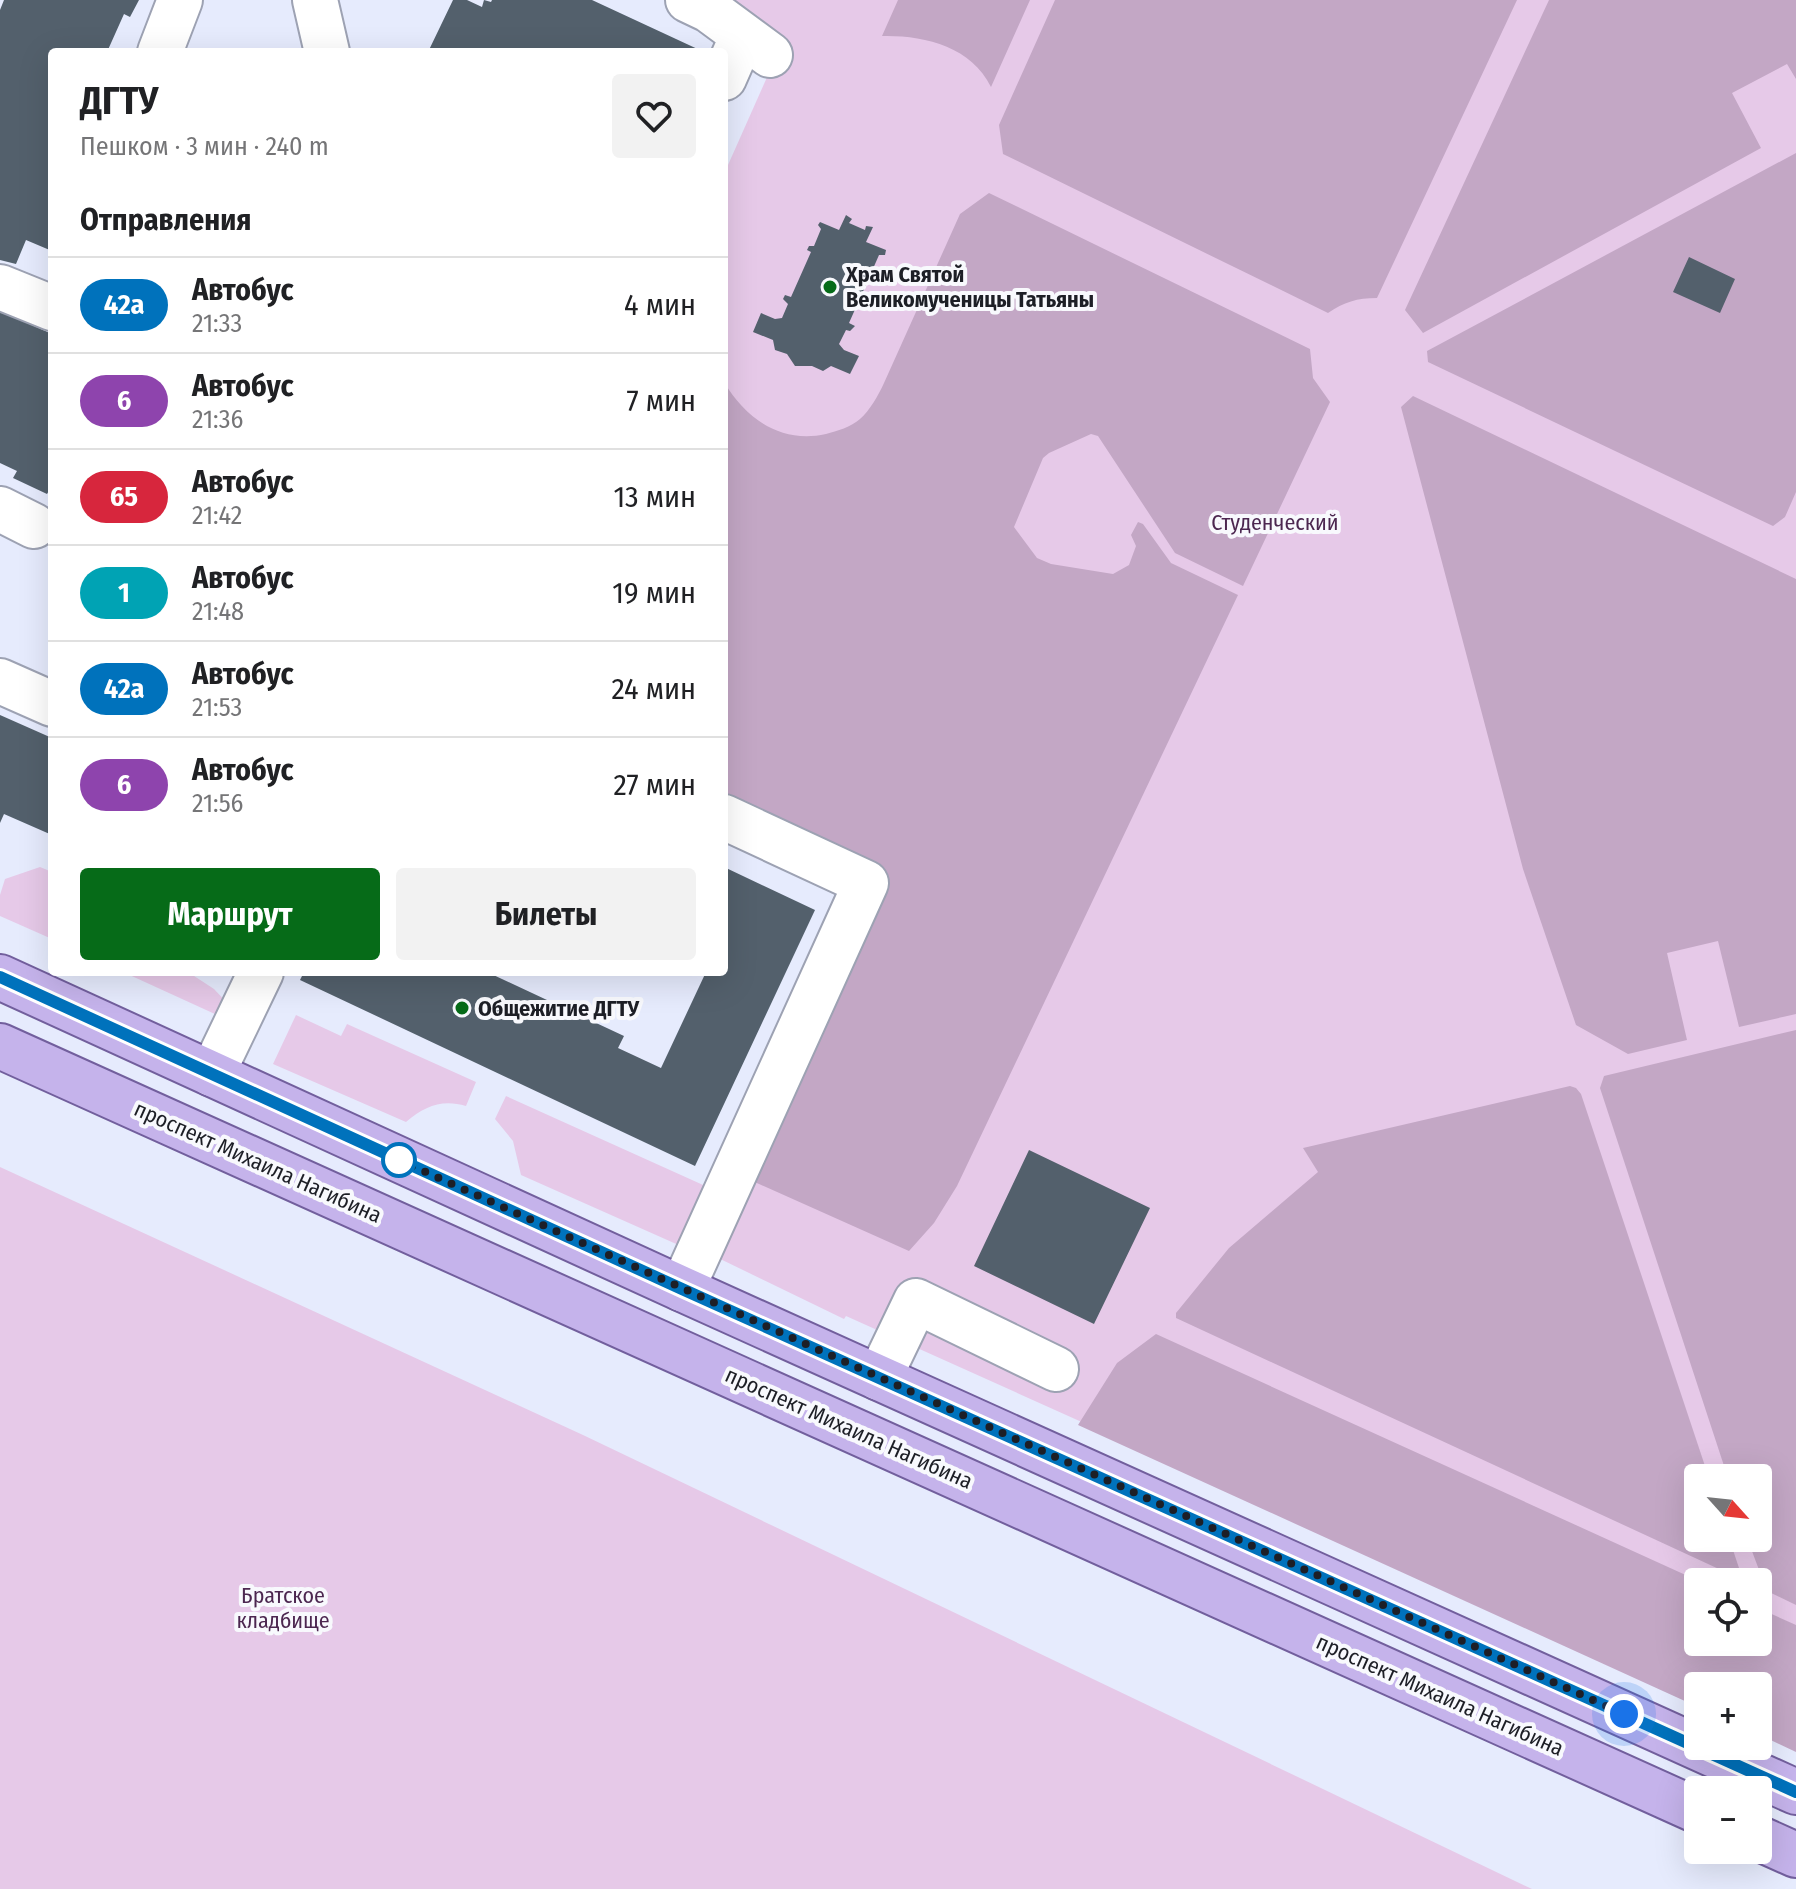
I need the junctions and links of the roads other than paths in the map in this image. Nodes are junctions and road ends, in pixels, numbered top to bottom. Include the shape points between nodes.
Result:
1 (180, 0) edge
2 (315, 0) edge
3 (688, 0) edge
4 (162, 48) edge
5 (326, 48) edge
6 (728, 74) edge
7 (0, 287) edge
8 (48, 306) edge
9 (0, 681) edge
10 (48, 702) edge
11 (728, 819) edge
12 (259, 976) edge
13 (0, 977) edge
14 (0, 1046) edge
15 (212, 1074) junction
16 (682, 1289) junction
17 (1056, 1369) dead end
18 (879, 1378) junction
19 (1796, 1792) edge
20 (1684, 1805) edge
21 (1772, 1844) edge
22 (1796, 1855) edge

1 - 4 lane
2 - 5 lane
3 - 6 lane via 757,45
7 - 8 lane
9 - 10 lane
11 - 16 lane via 866,883
12 - 15 lane
13 - 15 main road
14 - 20 main road, проспект Михаила Нагибина
15 - 16 main road
16 - 18 main road
17 - 18 lane via 916,1301
18 - 19 main road
21 - 22 main road

